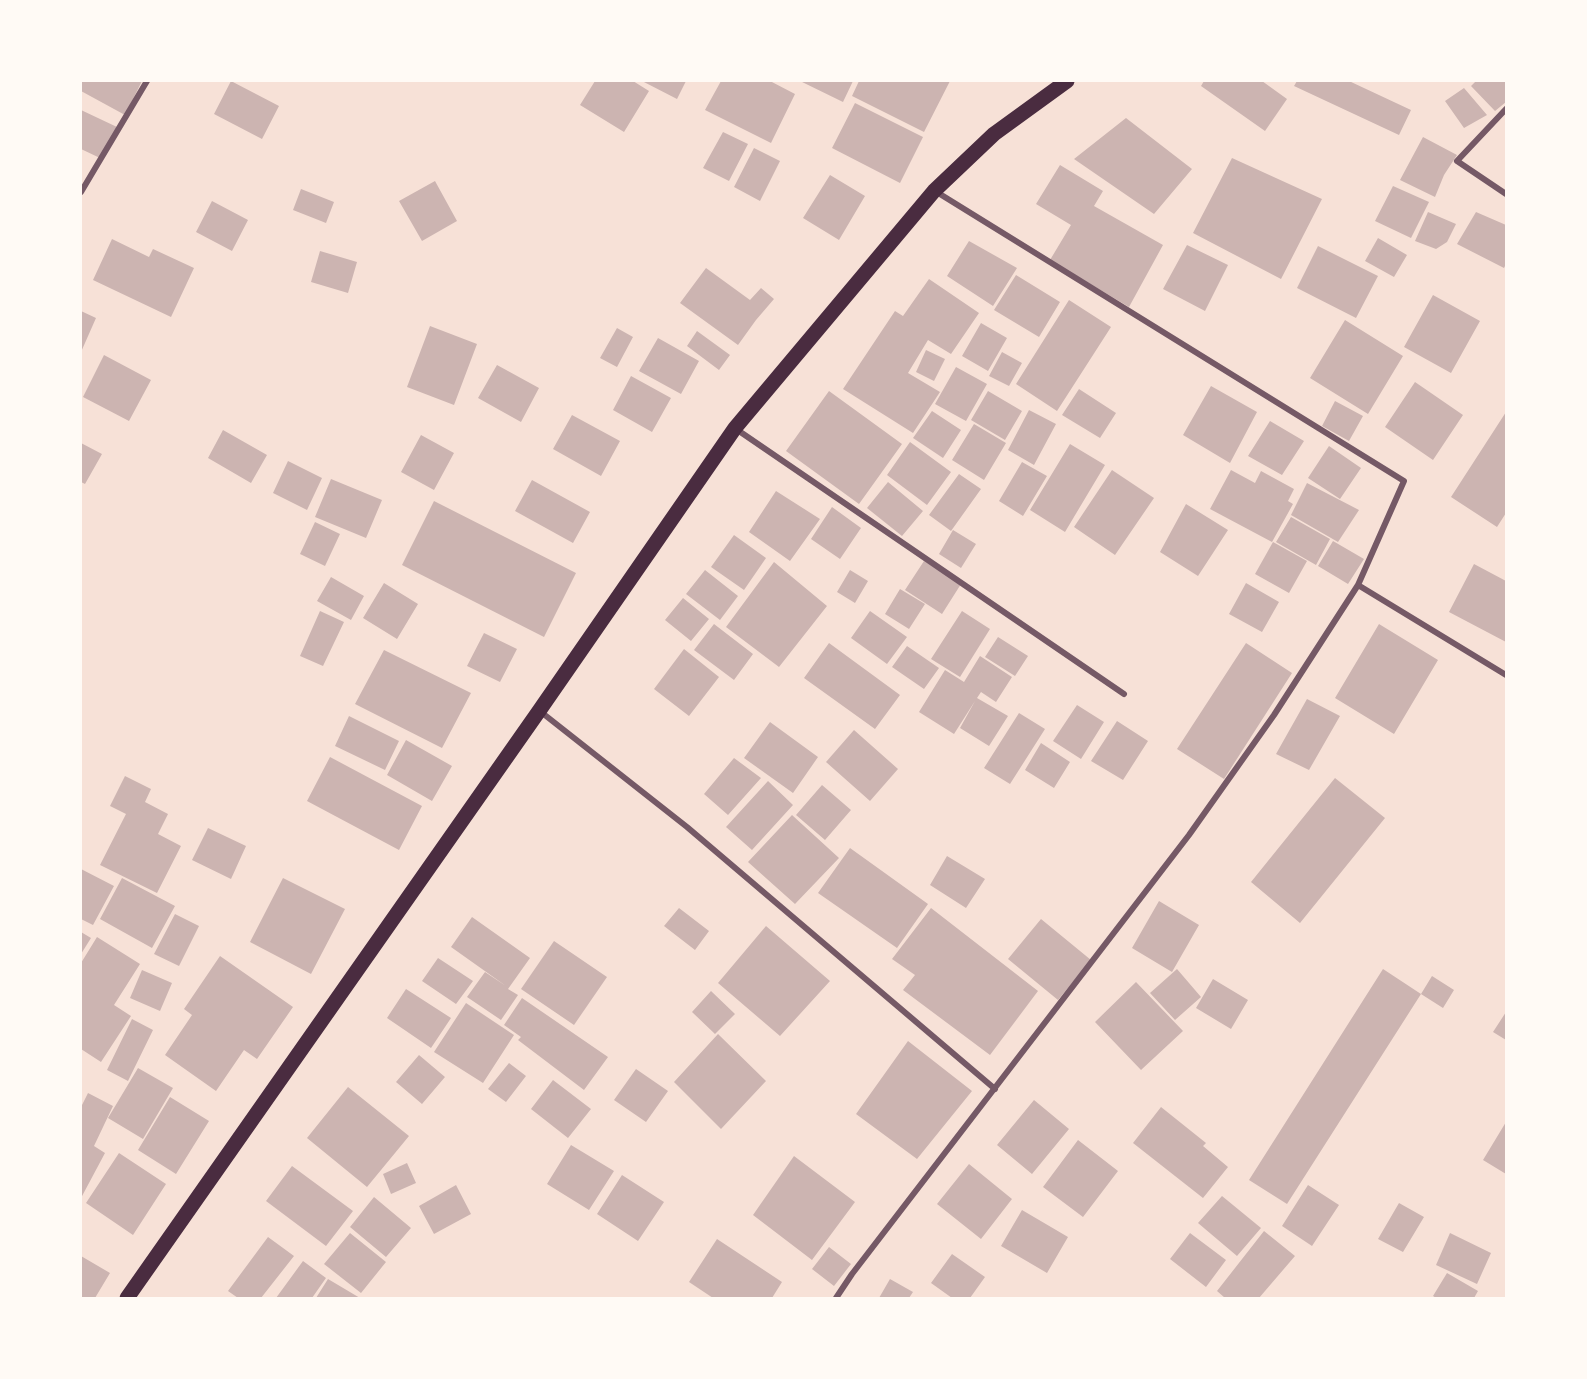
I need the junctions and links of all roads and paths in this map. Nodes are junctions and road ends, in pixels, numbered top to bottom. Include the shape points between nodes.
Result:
1 (147, 81) edge
2 (1068, 81) edge
3 (1506, 109) edge
4 (934, 191) junction
5 (81, 192) edge
6 (1506, 194) edge
7 (735, 428) junction
8 (1358, 585) junction
9 (1506, 675) edge
10 (1124, 694) dead end
11 (539, 711) junction
12 (995, 1089) junction
13 (127, 1298) edge
14 (836, 1298) edge

1 - 5 street
2 - 4 main road via 994,134
3 - 6 street via 1456,161
4 - 7 main road
4 - 8 street via 1404,481
7 - 10 street
7 - 11 main road
8 - 9 street
8 - 12 street via 1274,715 1189,835
11 - 12 street via 687,827
11 - 13 main road
12 - 14 street

